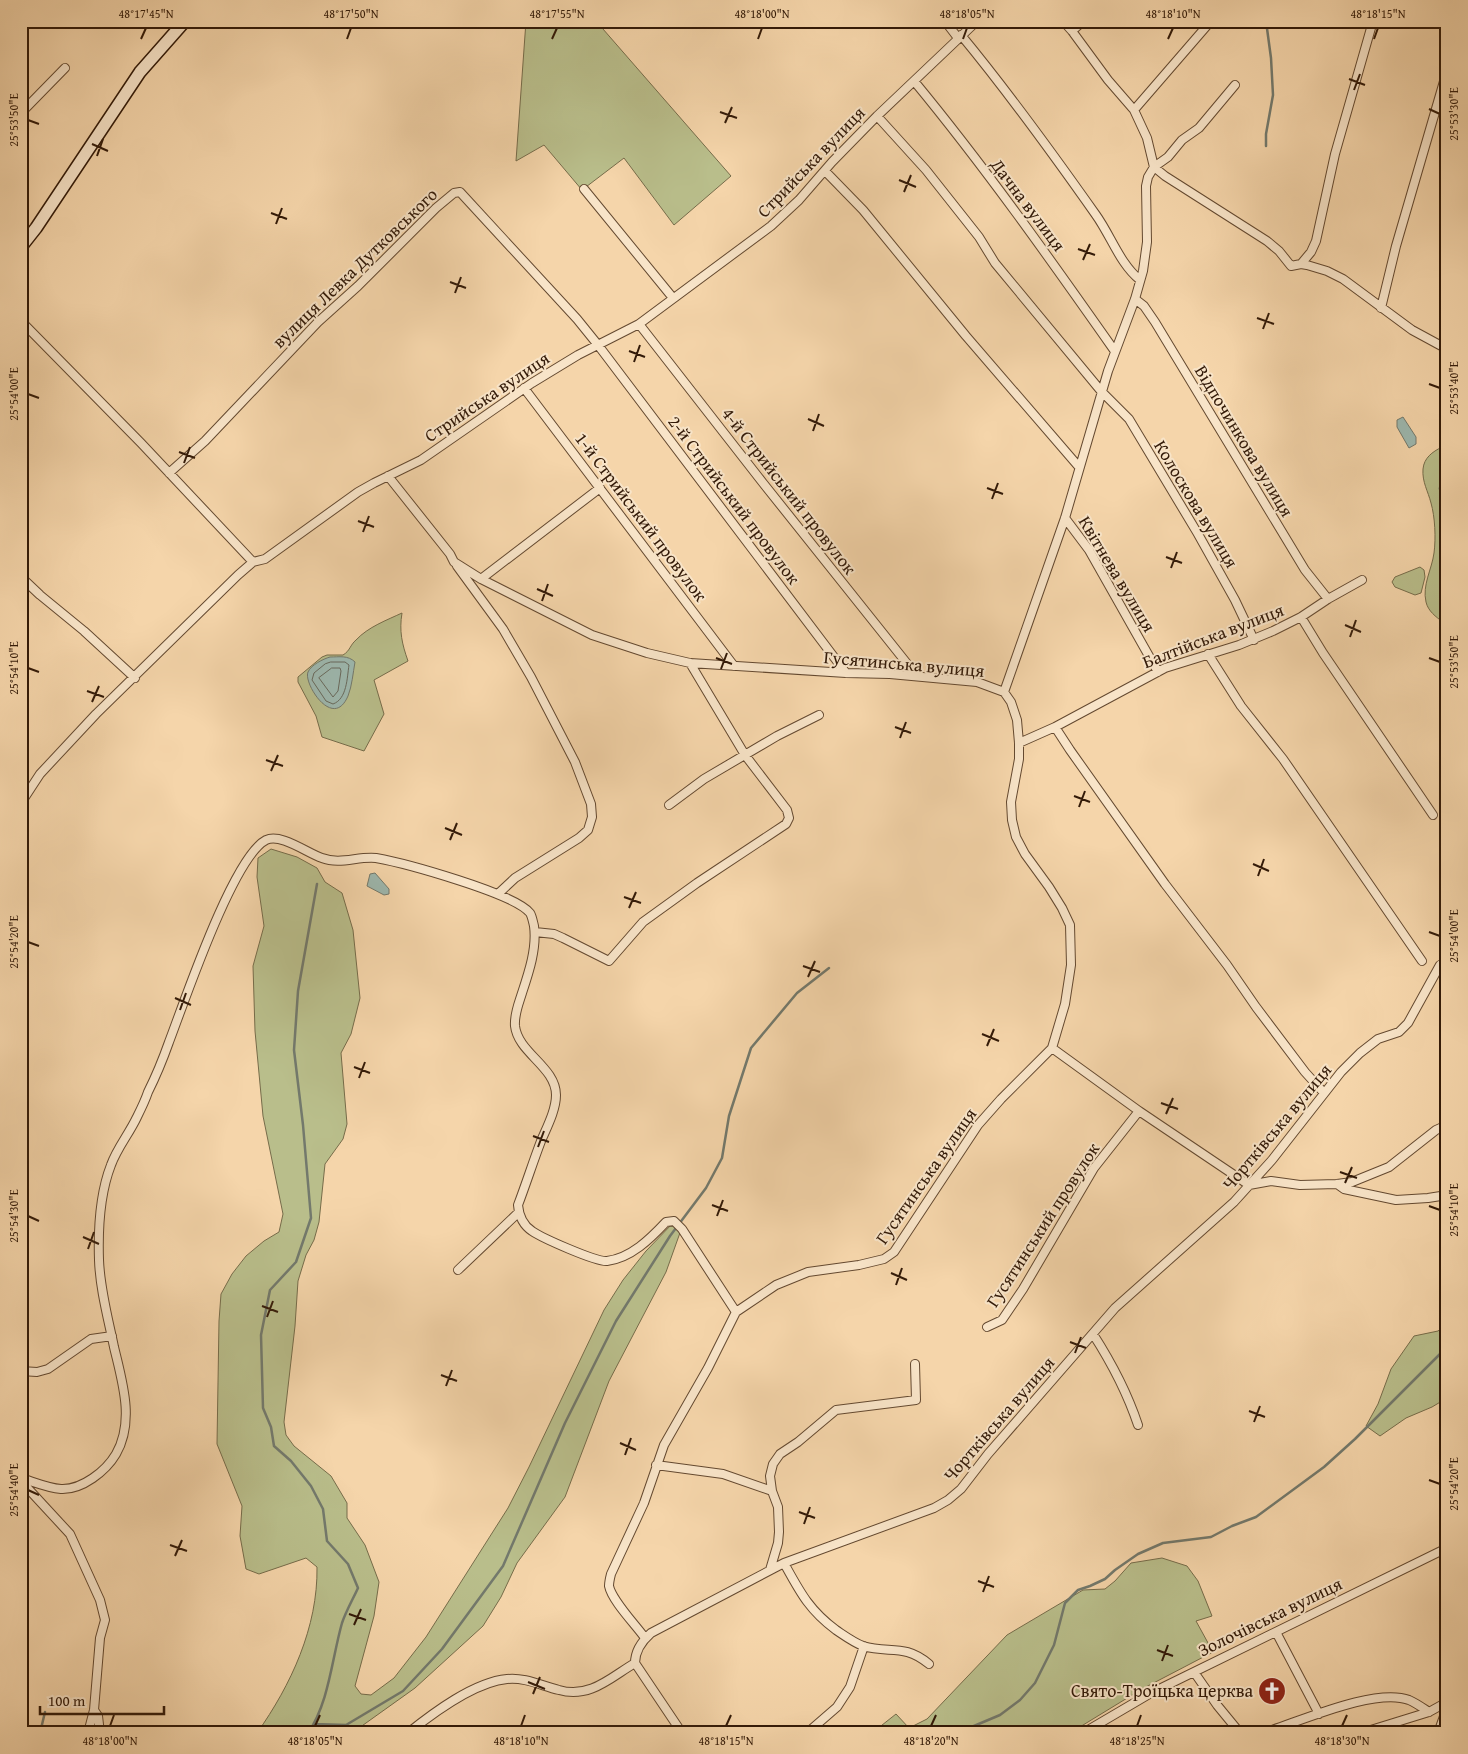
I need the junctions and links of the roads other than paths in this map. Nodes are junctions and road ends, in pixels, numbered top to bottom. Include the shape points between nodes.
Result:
1 (185, 21) edge
2 (944, 21) edge
3 (977, 21) edge
4 (1063, 21) edge
5 (1083, 21) edge
6 (1211, 21) edge
7 (1373, 21) edge
8 (1072, 31) junction
9 (960, 37) junction
10 (65, 68) dead end
11 (1447, 71) edge
12 (914, 81) junction
13 (1235, 85) dead end
14 (1134, 110) junction
15 (21, 113) edge
16 (877, 116) junction
17 (1154, 167) junction
18 (825, 171) junction
19 (584, 189) dead end
20 (21, 247) edge
21 (1301, 264) junction
22 (1140, 280) junction
23 (673, 298) junction
24 (1134, 299) junction
25 (1382, 308) junction
26 (21, 321) edge
27 (639, 324) junction
28 (598, 345) junction
29 (1447, 349) edge
30 (1114, 350) junction
31 (524, 388) junction
32 (1102, 391) junction
33 (1079, 467) junction
34 (170, 473) junction
35 (388, 476) junction
36 (600, 488) junction
37 (1065, 518) junction
38 (254, 562) junction
39 (454, 562) junction
40 (21, 577) edge
41 (481, 580) junction
42 (1362, 580) dead end
43 (1328, 599) junction
44 (1301, 618) junction
45 (1254, 640) junction
46 (1208, 654) junction
47 (690, 663) junction
48 (734, 666) junction
49 (1158, 672) junction
50 (846, 673) junction
51 (917, 676) junction
52 (135, 678) junction
53 (1004, 692) junction
54 (819, 715) dead end
55 (1055, 727) junction
56 (1019, 743) junction
57 (745, 755) junction
58 (21, 803) edge
59 (669, 806) dead end
60 (1433, 815) dead end
61 (498, 894) junction
62 (534, 932) junction
63 (1422, 961) dead end
64 (1440, 965) dead end
65 (1052, 1048) junction
66 (1324, 1093) junction
67 (1140, 1110) junction
68 (1447, 1125) edge
69 (1337, 1184) junction
70 (1249, 1185) junction
71 (1447, 1195) edge
72 (519, 1212) junction
73 (458, 1270) dead end
74 (736, 1312) junction
75 (987, 1327) dead end
76 (1093, 1334) junction
77 (112, 1336) junction
78 (915, 1364) dead end
79 (21, 1371) edge
80 (1138, 1425) dead end
81 (656, 1465) junction
82 (21, 1480) edge
83 (772, 1492) junction
84 (1447, 1548) edge
85 (784, 1563) junction
86 (770, 1570) junction
87 (1276, 1632) junction
88 (645, 1638) junction
89 (864, 1646) junction
90 (635, 1664) junction
91 (929, 1664) dead end
92 (1194, 1672) junction
93 (1447, 1702) edge
94 (1447, 1708) edge
95 (94, 1710) junction
96 (1430, 1712) junction
97 (1319, 1714) junction
98 (88, 1733) edge
99 (100, 1733) edge
100 (408, 1733) edge
101 (682, 1733) edge
102 (807, 1733) edge
103 (1083, 1733) edge
104 (1240, 1733) edge
105 (1263, 1733) edge
106 (1361, 1733) edge
107 (1438, 1733) edge

1 - 20 street via 140,72
2 - 9 street
3 - 9 street, Стрийська вулиця
4 - 8 street
5 - 8 street
6 - 14 street
7 - 21 street via 1335,154 1316,241
8 - 14 street
9 - 12 street, Стрийська вулиця
9 - 22 street via 1049,148
10 - 15 street
11 - 25 street via 1396,246
12 - 16 street, Стрийська вулиця
12 - 30 street, Дачна вулиця via 1011,206
13 - 17 street via 1198,128
14 - 17 street via 1147,138
16 - 18 street, Стрийська вулиця
16 - 32 street, Колоскова вулиця via 926,170 979,237 995,263
17 - 21 street via 1267,241 1291,266
17 - 22 street via 1146,186 1147,242
18 - 23 street, Стрийська вулиця via 771,226
18 - 33 street via 863,210
19 - 23 street
21 - 25 street via 1343,279
22 - 24 street
23 - 27 street, Стрийська вулиця
24 - 30 street
24 - 43 street, Відпочинкова вулиця via 1144,306 1155,322 1305,570
25 - 29 street via 1412,330
26 - 34 street
27 - 28 street, Стрийська вулиця
27 - 51 street, 4-й Стрийський провулок
28 - 31 street, Стрийська вулиця
28 - 34 street, вулиця Левка Дутковського via 465,195 454,193 318,322 205,441
28 - 50 street, 2-й Стрийський провулок
30 - 32 street
31 - 35 street, Стрийська вулиця via 420,460
31 - 36 street, 1-й Стрийський провулок
32 - 33 street
32 - 45 street, Колоскова вулиця via 1128,419 1162,473 1231,592
33 - 37 street
34 - 38 street
35 - 38 street, Стрийська вулиця via 358,492 265,558
35 - 39 street
36 - 41 street
36 - 48 street, 1-й Стрийський провулок
37 - 49 street, Квітнева вулиця via 1089,550
37 - 53 street
38 - 52 street, Стрийська вулиця
39 - 41 street, Гусятинська вулиця
39 - 61 street via 503,628 531,677 576,762 591,804 588,830 515,878
40 - 52 street
41 - 47 street, Гусятинська вулиця via 592,635
42 - 43 street, Балтійська вулиця
43 - 44 street, Балтійська вулиця
44 - 45 street, Балтійська вулиця
44 - 60 street
45 - 46 street, Балтійська вулиця
46 - 49 street, Балтійська вулиця
46 - 63 street via 1241,706 1282,759
47 - 48 street, Гусятинська вулиця
47 - 57 street
48 - 50 street, Гусятинська вулиця
49 - 55 street, Балтійська вулиця
50 - 51 street, Гусятинська вулиця
51 - 53 street, Гусятинська вулиця via 978,682
52 - 58 street, Стрийська вулиця via 40,774
53 - 56 street, Гусятинська вулиця via 1017,720
54 - 57 street
55 - 56 street, Балтійська вулиця
55 - 66 street via 1165,884
56 - 65 street, Гусятинська вулиця via 1011,802 1016,837 1070,924 1068,988
57 - 59 street via 704,779
57 - 62 street via 787,810 789,818 786,824 643,922 609,961 554,934
61 - 62 street via 530,913
61 - 77 street via 410,865 381,859 324,859 273,838 262,842 253,851 211,933 164,1056 137,1118 111,1164 105,1183 99,1260
62 - 72 street via 534,948 516,1012 515,1028 519,1038 552,1080 556,1096 518,1205
64 - 66 street, Чортківська вулиця via 1408,1023 1399,1032 1378,1039 1360,1052
65 - 67 street
65 - 74 street, Гусятинська вулиця via 978,1125 894,1252 884,1259 808,1272 776,1284
66 - 70 street, Чортківська вулиця
67 - 70 street
67 - 75 street, Гусятинський провулок via 1094,1168 1002,1320
68 - 69 street via 1389,1167 1365,1178
69 - 70 street via 1300,1185 1271,1181
69 - 71 street via 1344,1189 1396,1200
70 - 76 street, Чортківська вулиця via 1115,1308
72 - 73 street
72 - 74 street via 532,1232 594,1260 606,1261 635,1251 666,1222 674,1221 682,1228
74 - 81 street, Гусятинська вулиця
76 - 80 street via 1110,1360
76 - 85 street, Чортківська вулиця via 961,1489 948,1500
77 - 79 street via 91,1339 48,1370
77 - 82 street via 126,1408 125,1431 116,1454 105,1468 75,1487 63,1489
78 - 83 street via 916,1400 836,1410 780,1454 770,1476
81 - 83 street via 723,1474
81 - 88 street, Гусятинська вулиця via 644,1503 611,1574 609,1586 620,1608
82 - 95 street via 70,1534 100,1600 105,1620 100,1638
83 - 86 street via 778,1507 778,1543
84 - 87 street, Золочівська вулиця
85 - 86 street, Чортківська вулиця
85 - 89 street via 804,1599 820,1617
86 - 88 street, Чортківська вулиця
87 - 92 street, Золочівська вулиця
87 - 97 street
88 - 90 street
89 - 91 street via 910,1652
89 - 102 street via 850,1687 836,1707
90 - 100 street via 598,1688 578,1691 561,1691 532,1681 508,1679 479,1685
90 - 101 street
92 - 103 street, Золочівська вулиця
92 - 104 street
93 - 96 street
94 - 107 street
95 - 98 street
95 - 99 street
96 - 97 street via 1409,1700 1384,1697
96 - 106 street
97 - 105 street

